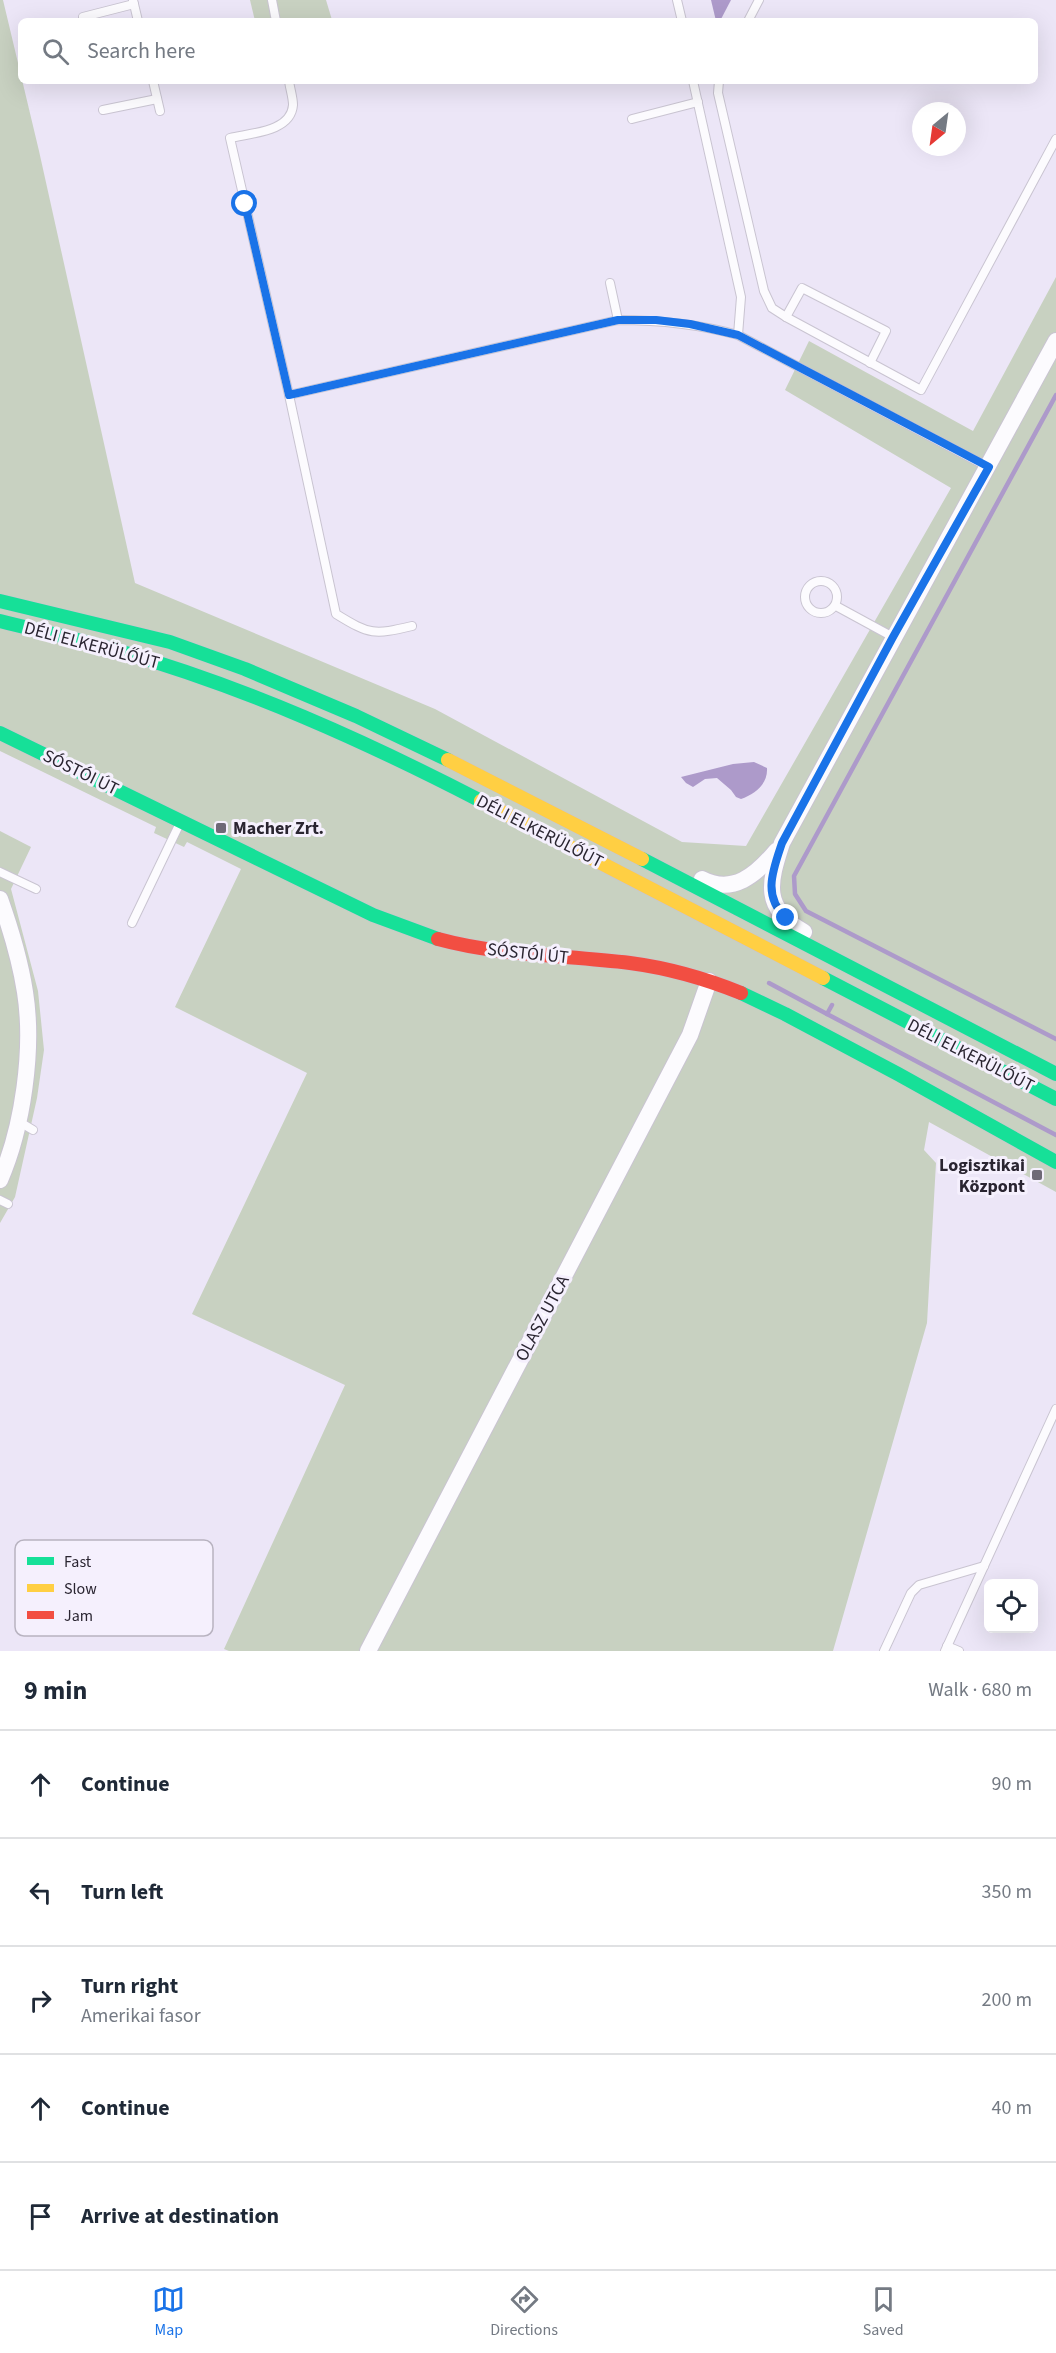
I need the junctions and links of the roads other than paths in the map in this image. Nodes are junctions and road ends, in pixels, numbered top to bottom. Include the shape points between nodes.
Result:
1 (272, 0) edge
2 (677, 0) edge
3 (759, 0) edge
4 (134, 2) edge
5 (83, 17) dead end
6 (137, 18) edge
7 (275, 18) edge
8 (681, 18) edge
9 (750, 18) edge
10 (154, 84) edge
11 (289, 84) edge
12 (694, 84) edge
13 (719, 84) edge
14 (157, 99) junction
15 (698, 102) junction
16 (103, 110) dead end
17 (160, 111) dead end
18 (632, 119) dead end
19 (1056, 139) edge
20 (610, 283) dead end
21 (786, 317) junction
22 (618, 320) junction
23 (738, 335) junction
24 (1056, 341) edge
25 (870, 363) junction
26 (289, 395) junction
27 (989, 467) junction
28 (0, 601) edge
29 (836, 606) dead end
30 (0, 621) edge
31 (412, 626) dead end
32 (0, 633) edge
33 (55, 633) junction
34 (893, 637) junction
35 (0, 733) edge
36 (181, 821) junction
37 (608, 843) junction
38 (782, 843) junction
39 (0, 872) edge
40 (36, 889) dead end
41 (0, 899) edge
42 (132, 923) dead end
43 (874, 979) junction
44 (709, 981) junction
45 (1056, 1074) edge
46 (1056, 1099) edge
47 (18, 1121) junction
48 (33, 1130) dead end
49 (1056, 1162) edge
50 (0, 1180) edge
51 (1056, 1409) edge
52 (984, 1566) junction
53 (946, 1648) edge
54 (368, 1651) edge
55 (884, 1651) edge
56 (958, 1651) edge

1 - 7 lane
2 - 8 lane
3 - 9 lane
4 - 5 lane
4 - 6 lane
10 - 14 lane
11 - 26 lane via 293,107 286,121 230,138
12 - 15 lane
13 - 21 lane via 720,103 764,291 772,308
14 - 16 lane
14 - 17 lane
15 - 18 lane
15 - 23 lane via 741,297
19 - 25 lane via 921,390
20 - 22 lane
21 - 25 lane
21 - 25 lane via 802,288 886,331
22 - 23 lane via 690,324
22 - 26 lane
23 - 27 lane
24 - 27 street
26 - 31 lane via 336,614 372,632
27 - 34 street
28 - 37 main road, DÉLI ELKERÜLŐÚT via 170,642 245,669 356,716
29 - 34 lane
30 - 33 main road, DÉLI ELKERÜLŐÚT
32 - 33 main road via 27,638
33 - 46 main road, DÉLI ELKERÜLŐÚT via 185,672 319,723 472,796
34 - 38 street
35 - 36 main road, SÓSTÓI ÚT
36 - 42 lane
36 - 44 main road, SÓSTÓI ÚT via 414,932 480,948 643,965
37 - 38 street via 669,862 721,885 743,882 752,876
37 - 43 main road, DÉLI ELKERÜLŐÚT
38 - 43 street via 772,873 771,889 777,910 795,927
39 - 40 lane
41 - 47 street via 16,948 27,1015
43 - 45 main road, DÉLI ELKERÜLŐÚT
44 - 49 main road, SÓSTÓI ÚT via 762,1002
44 - 54 street, OLASZ UTCA via 690,1035
47 - 48 lane
47 - 50 street
51 - 52 lane
52 - 53 lane
52 - 55 lane via 920,1585 911,1593
53 - 56 lane

